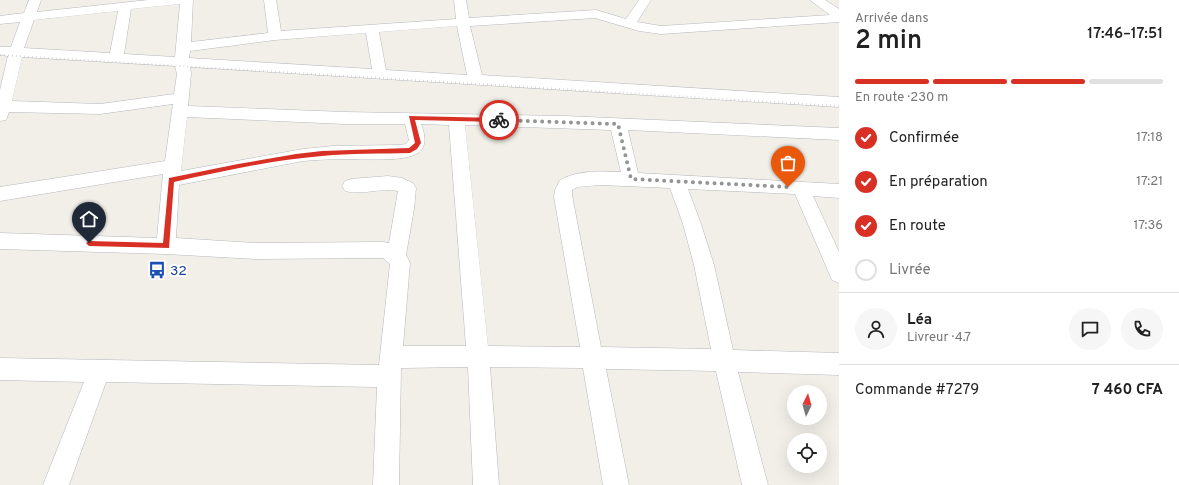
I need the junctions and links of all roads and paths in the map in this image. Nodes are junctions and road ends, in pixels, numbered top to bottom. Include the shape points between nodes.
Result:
1 (35, 0) edge
2 (187, 0) edge
3 (270, 0) edge
4 (460, 0) edge
5 (598, 0) edge
6 (645, 0) edge
7 (816, 0) edge
8 (125, 6) junction
9 (596, 14) junction
10 (30, 16) junction
11 (0, 20) edge
12 (837, 20) edge
13 (463, 22) junction
14 (629, 24) junction
15 (372, 29) junction
16 (275, 36) junction
17 (184, 46) junction
18 (0, 51) edge
19 (16, 52) junction
20 (116, 59) junction
21 (182, 63) junction
22 (380, 74) junction
23 (476, 80) junction
24 (839, 102) edge
25 (180, 104) junction
26 (1, 110) edge
27 (411, 118) junction
28 (456, 119) junction
29 (618, 124) junction
30 (839, 134) edge
31 (172, 173) junction
32 (631, 179) junction
33 (676, 181) junction
34 (351, 186) dead end
35 (801, 188) junction
36 (839, 191) edge
37 (0, 194) edge
38 (0, 241) edge
39 (166, 246) junction
40 (396, 255) junction
41 (839, 274) edge
42 (478, 356) junction
43 (593, 358) junction
44 (724, 360) junction
45 (839, 364) edge
46 (390, 366) junction
47 (0, 369) edge
48 (99, 372) junction
49 (56, 485) edge
50 (386, 485) edge
51 (486, 485) edge
52 (616, 485) edge
53 (755, 485) edge

1 - 10 street
2 - 8 street
2 - 17 street
3 - 16 street
4 - 13 street
5 - 9 street
6 - 14 street
7 - 12 street
8 - 10 street
8 - 20 street
9 - 13 street
9 - 14 street
10 - 11 street
10 - 19 street
12 - 14 street via 824,18 661,30
13 - 15 street
13 - 23 street
15 - 16 street
15 - 22 street
16 - 17 street
17 - 21 street
18 - 19 street
19 - 20 street
19 - 26 street via 14,68
20 - 21 street
21 - 22 street
21 - 25 street via 184,74
22 - 23 street
23 - 24 street
25 - 26 street via 100,109
25 - 27 street via 345,118
25 - 31 street
27 - 28 street
27 - 31 street via 418,143 410,150 322,153
28 - 29 street
28 - 42 street
29 - 30 street
29 - 32 street
31 - 37 street
31 - 39 street
32 - 33 street
32 - 43 street via 578,181 567,184 562,191
33 - 35 street
33 - 44 street via 704,265
34 - 40 street via 395,183 407,188
35 - 36 street
35 - 41 street
38 - 39 street
39 - 40 street via 249,250 384,250
40 - 46 street via 400,263
42 - 43 street
42 - 46 street
42 - 51 street
43 - 44 street
43 - 52 street
44 - 45 street
44 - 53 street
46 - 48 street
46 - 50 street
47 - 48 street
48 - 49 street

